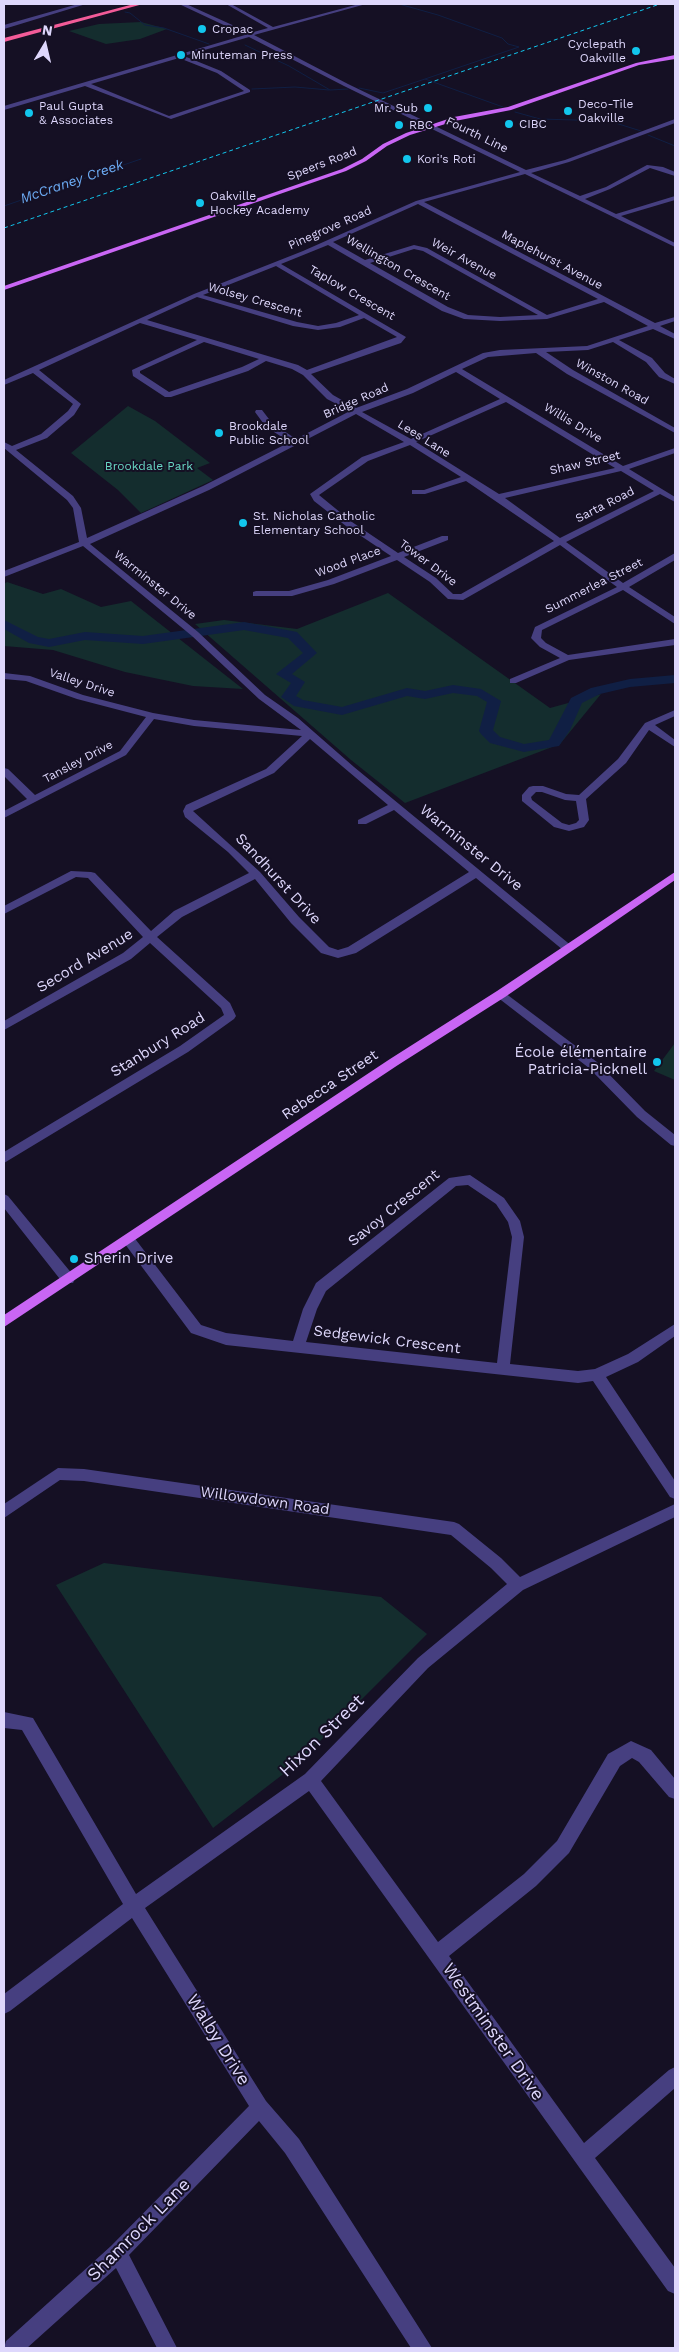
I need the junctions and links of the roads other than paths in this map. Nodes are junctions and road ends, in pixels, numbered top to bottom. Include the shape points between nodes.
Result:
1 (83, 4) edge
2 (110, 4) edge
3 (140, 4) edge
4 (228, 4) edge
5 (364, 4) edge
6 (180, 5) edge
7 (4, 27) edge
8 (273, 30) junction
9 (4, 32) edge
10 (249, 37) junction
11 (4, 42) edge
12 (181, 57) junction
13 (675, 57) edge
14 (86, 84) junction
15 (4, 108) edge
16 (675, 121) edge
17 (666, 125) junction
18 (433, 126) junction
19 (675, 128) edge
20 (526, 172) junction
21 (675, 174) edge
22 (582, 198) junction
23 (675, 198) edge
24 (418, 202) junction
25 (616, 216) junction
26 (328, 242) junction
27 (675, 245) edge
28 (366, 262) junction
29 (277, 264) junction
30 (4, 288) edge
31 (196, 295) junction
32 (604, 300) junction
33 (366, 315) junction
34 (547, 317) junction
35 (675, 319) edge
36 (141, 321) junction
37 (654, 326) junction
38 (675, 337) edge
39 (203, 340) junction
40 (614, 340) junction
41 (539, 351) junction
42 (266, 358) junction
43 (456, 369) junction
44 (34, 370) junction
45 (306, 373) junction
46 (675, 382) edge
47 (4, 383) edge
48 (506, 399) junction
49 (258, 412) dead end
50 (354, 412) junction
51 (675, 431) edge
52 (295, 442) junction
53 (408, 443) junction
54 (4, 444) edge
55 (12, 449) junction
56 (675, 450) edge
57 (624, 468) junction
58 (466, 478) junction
59 (660, 491) junction
60 (415, 492) dead end
61 (498, 497) junction
62 (675, 500) edge
63 (445, 538) dead end
64 (562, 541) junction
65 (84, 543) junction
66 (399, 556) junction
67 (675, 556) edge
68 (4, 564) edge
69 (14, 570) junction
70 (4, 574) edge
71 (623, 587) junction
72 (256, 594) dead end
73 (675, 621) edge
74 (675, 642) edge
75 (567, 658) junction
76 (4, 676) edge
77 (512, 681) dead end
78 (675, 713) edge
79 (152, 716) junction
80 (648, 725) junction
81 (310, 734) junction
82 (675, 744) edge
83 (4, 771) edge
84 (581, 798) junction
85 (34, 800) junction
86 (396, 805) junction
87 (4, 815) edge
88 (362, 822) dead end
89 (477, 872) junction
90 (256, 874) junction
91 (675, 875) edge
92 (4, 910) edge
93 (150, 936) junction
94 (567, 947) junction
95 (501, 994) junction
96 (4, 1026) edge
97 (675, 1142) edge
98 (4, 1158) edge
99 (4, 1199) edge
100 (128, 1240) junction
101 (68, 1279) junction
102 (4, 1322) edge
103 (675, 1329) edge
104 (298, 1346) junction
105 (503, 1369) junction
106 (597, 1375) junction
107 (675, 1493) edge
108 (675, 1510) edge
109 (4, 1512) edge
110 (518, 1585) junction
111 (4, 1720) edge
112 (311, 1780) junction
113 (675, 1791) edge
114 (134, 1906) junction
115 (437, 1954) junction
116 (4, 2005) edge
117 (675, 2076) edge
118 (260, 2107) junction
119 (582, 2156) junction
120 (118, 2253) junction
121 (675, 2284) edge
122 (13, 2348) edge
123 (167, 2348) edge
124 (422, 2348) edge

1 - 7 street
2 - 9 highway
3 - 11 highway
4 - 8 street
5 - 8 street
6 - 10 street, Fourth Line
8 - 10 street
10 - 12 street
10 - 18 street, Fourth Line
12 - 14 street
12 - 14 street via 219,72 248,91 169,118
13 - 18 main road, Speers Road via 638,64 509,110 467,116
14 - 15 street
16 - 17 street, Pinegrove Road
17 - 19 street
17 - 20 street, Pinegrove Road via 567,161
18 - 20 street, Fourth Line
18 - 30 main road, Speers Road via 395,140 344,170
20 - 22 street, Fourth Line
20 - 24 street, Pinegrove Road
21 - 22 street via 649,166
22 - 25 street, Fourth Line
23 - 25 street
24 - 26 street, Pinegrove Road
24 - 32 street, Maplehurst Avenue
25 - 27 street, Fourth Line
26 - 28 street, Wellington Crescent
26 - 29 street, Pinegrove Road
28 - 34 street, Wellington Crescent via 445,309 467,316 500,319
28 - 34 street, Weir Avenue via 414,247 425,249
29 - 31 street, Pinegrove Road
29 - 33 street, Taplow Crescent
31 - 33 street, Wolsey Crescent via 318,328
31 - 36 street, Pinegrove Road
32 - 34 street, Wellington Crescent
32 - 37 street, Maplehurst Avenue
33 - 45 street, Taplow Crescent via 402,337
35 - 37 street, Bridge Road
36 - 39 street, Lees Lane
36 - 44 street, Pinegrove Road
37 - 38 street, Maplehurst Avenue
37 - 40 street, Bridge Road
39 - 42 street, Lees Lane
39 - 42 street via 136,370 136,374 168,395 245,369
40 - 41 street, Bridge Road via 588,348
40 - 46 street via 649,360 662,375
41 - 43 street, Bridge Road via 486,355
41 - 51 street, Winston Road
42 - 45 street, Lees Lane
43 - 48 street, Willis Drive
43 - 50 street, Bridge Road
44 - 47 street, Pinegrove Road
44 - 55 street via 77,404 44,436
45 - 50 street, Lees Lane via 330,397
48 - 53 street
48 - 57 street, Willis Drive
49 - 52 street via 269,425
50 - 52 street, Bridge Road
50 - 53 street, Lees Lane
52 - 65 street, Bridge Road via 206,488
53 - 58 street, Lees Lane
53 - 66 street, Tower Drive via 365,459 314,494 349,524
54 - 55 street
55 - 65 street via 70,498 76,508
56 - 57 street, Shaw Street
57 - 59 street, Willis Drive
57 - 61 street, Shaw Street
58 - 60 street via 425,492
58 - 61 street, Lees Lane
59 - 62 street, Willis Drive
59 - 64 street, Sarta Road
61 - 64 street, Lees Lane
63 - 66 street, Wood Place
64 - 66 street, Tower Drive via 463,597 451,597 434,580
64 - 71 street, Lees Lane
65 - 69 street, Bridge Road
65 - 81 street, Warminster Drive via 195,634 262,697
66 - 72 street, Wood Place via 290,594
67 - 71 street, Summerlea Street
68 - 69 street
69 - 70 street, Bridge Road
71 - 73 street, Lees Lane
71 - 75 street, Summerlea Street via 538,629 536,638 543,645
74 - 75 street
75 - 77 street
76 - 79 street, Valley Drive via 37,681 80,697
78 - 80 street
79 - 81 street
79 - 85 street, Tansley Drive via 123,753
80 - 82 street
80 - 84 street via 622,762
81 - 86 street, Warminster Drive
81 - 90 street, Sandhurst Drive via 270,771 188,810 189,815
83 - 85 street
84 - 84 street via 565,797 543,788 533,789 526,797 558,825 569,828 583,823
85 - 87 street, Tansley Drive
86 - 88 street
86 - 89 street, Warminster Drive
89 - 90 street, Sandhurst Drive via 352,950 338,954 325,950
89 - 94 street, Warminster Drive
90 - 93 street, Secord Avenue via 178,914
91 - 94 main road, Rebecca Street
92 - 93 street via 75,873 91,875
93 - 96 street, Secord Avenue via 127,956
93 - 98 street, Stanbury Road via 226,1006 230,1016 184,1049
94 - 95 main road, Rebecca Street
95 - 97 street via 593,1065 641,1114
95 - 100 main road, Rebecca Street
99 - 101 street
100 - 101 main road, Rebecca Street
100 - 104 street, Sedgewick Crescent via 196,1329 226,1339
101 - 102 main road, Rebecca Street
103 - 106 street, Sedgewick Crescent via 634,1358
104 - 105 street, Sedgewick Crescent
104 - 105 street, Savoy Crescent via 321,1287 453,1181 470,1180 500,1201 514,1221 518,1237
105 - 106 street, Sedgewick Crescent via 578,1377
106 - 107 street
108 - 110 street, Hixon Street
109 - 110 street, Willowdown Road via 58,1474 103,1478 454,1529
110 - 112 street, Hixon Street via 423,1663
111 - 114 street, Walby Drive via 27,1724
112 - 114 street, Hixon Street
112 - 115 street, Westminster Drive
113 - 115 street via 644,1756 631,1748 614,1760 563,1847 530,1880
114 - 116 street, Hixon Street
114 - 118 street, Walby Drive
115 - 119 street, Westminster Drive
117 - 119 street
118 - 120 street, Shamrock Lane
118 - 124 street, Walby Drive via 292,2146
119 - 121 street, Westminster Drive
120 - 122 street, Shamrock Lane
120 - 123 street

